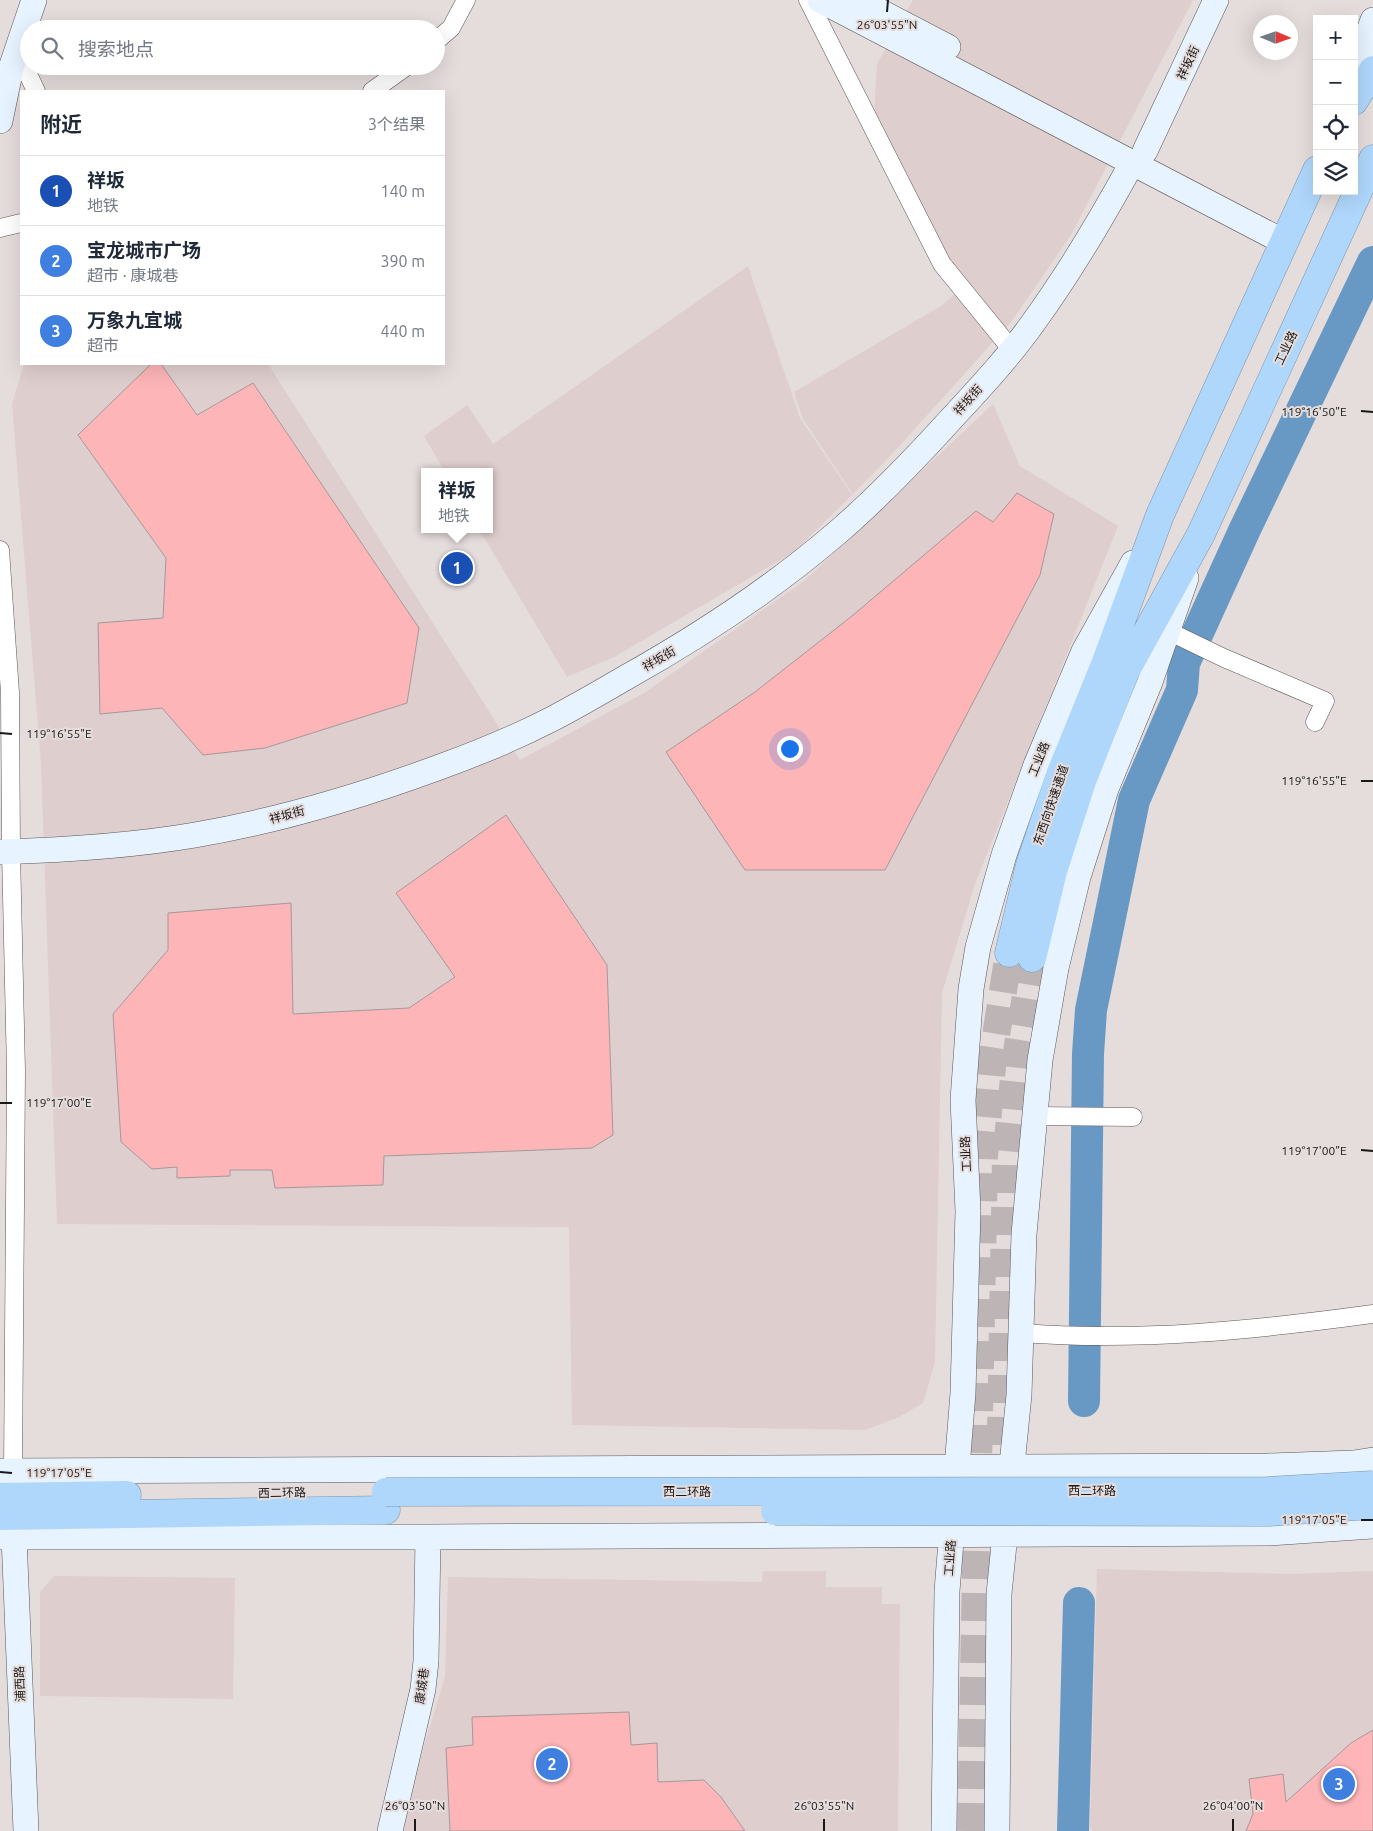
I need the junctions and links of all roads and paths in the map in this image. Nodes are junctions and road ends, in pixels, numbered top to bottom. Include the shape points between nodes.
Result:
1 (34, 0) edge
2 (466, 0) edge
3 (808, 0) edge
4 (820, 0) edge
5 (858, 0) edge
6 (1216, 0) edge
7 (27, 20) edge
8 (1373, 20) edge
9 (445, 33) edge
10 (20, 43) edge
11 (17, 52) junction
12 (20, 58) edge
13 (1358, 61) edge
14 (1373, 70) edge
15 (28, 75) edge
16 (394, 75) edge
17 (36, 90) edge
18 (373, 90) edge
19 (1358, 94) edge
20 (0, 121) edge
21 (1138, 157) junction
22 (1373, 161) edge
23 (1313, 179) edge
24 (20, 224) edge
25 (0, 228) edge
26 (1287, 235) junction
27 (1012, 350) junction
28 (1160, 515) junction
29 (1201, 534) junction
30 (0, 550) edge
31 (2, 606) edge
32 (1177, 635) junction
33 (1116, 667) junction
34 (1315, 722) dead end
35 (6, 852) edge
36 (1020, 955) tunnel mouth
37 (1035, 1116) junction
38 (1133, 1117) dead end
39 (1373, 1314) edge
40 (1021, 1334) junction
41 (1373, 1460) edge
42 (1012, 1467) junction
43 (957, 1468) junction
44 (6, 1471) edge
45 (1373, 1485) edge
46 (0, 1497) edge
47 (386, 1501) junction
48 (1373, 1506) edge
49 (1373, 1526) edge
50 (5, 1530) edge
51 (1005, 1534) junction
52 (952, 1535) junction
53 (428, 1537) junction
54 (26, 1831) edge
55 (390, 1831) edge
56 (944, 1831) edge
57 (997, 1831) edge

1 - 7 main road
2 - 9 street
3 - 27 street via 942,264
4 - 21 main road
5 - 21 main road
6 - 21 main road, 祥坂街 via 1187,65
8 - 13 main road
10 - 11 main road
11 - 12 street
11 - 20 main road
14 - 19 highway
15 - 17 street
16 - 18 street
21 - 26 main road
21 - 27 main road, 祥坂街 via 1065,277
22 - 29 highway, 工业路
23 - 26 highway, 工业路
24 - 25 street
26 - 28 highway, 工业路
27 - 35 main road, 祥坂街 via 918,455 818,548 694,638 551,720 404,780 259,822 160,840
28 - 33 highway, 工业路
28 - 43 main road, 工业路 via 1084,652 1036,765 1004,855 978,947 971,989 964,1100 968,1211 963,1393
29 - 32 main road, 工业路
29 - 33 highway, 工业路
30 - 31 street
31 - 35 street via 10,694
32 - 34 street via 1325,700
32 - 37 main road, 工业路 via 1150,682 1106,789 1078,877 1056,968 1040,1060
33 - 36 highway, 东西向快速通道 via 1061,773 1030,865
35 - 44 street via 16,1071
37 - 38 street
37 - 40 main road, 工业路 via 1024,1234
39 - 40 street via 1187,1334 1097,1337
40 - 42 main road, 工业路
41 - 42 main road via 1268,1466
42 - 43 main road
42 - 51 main road, 工业路
43 - 44 main road
43 - 52 main road, 工业路
45 - 47 highway, 西二环路, bridge via 1268,1491
46 - 47 highway, 西二环路
47 - 48 highway, 西二环路, bridge via 1268,1512
47 - 50 highway, 西二环路
49 - 51 main road via 1268,1533
50 - 53 main road
50 - 54 main road, 浦西路
51 - 52 main road
51 - 57 main road, 工业路 via 999,1594
52 - 53 main road
52 - 56 main road, 工业路
53 - 55 main road, 康城巷 via 424,1683

